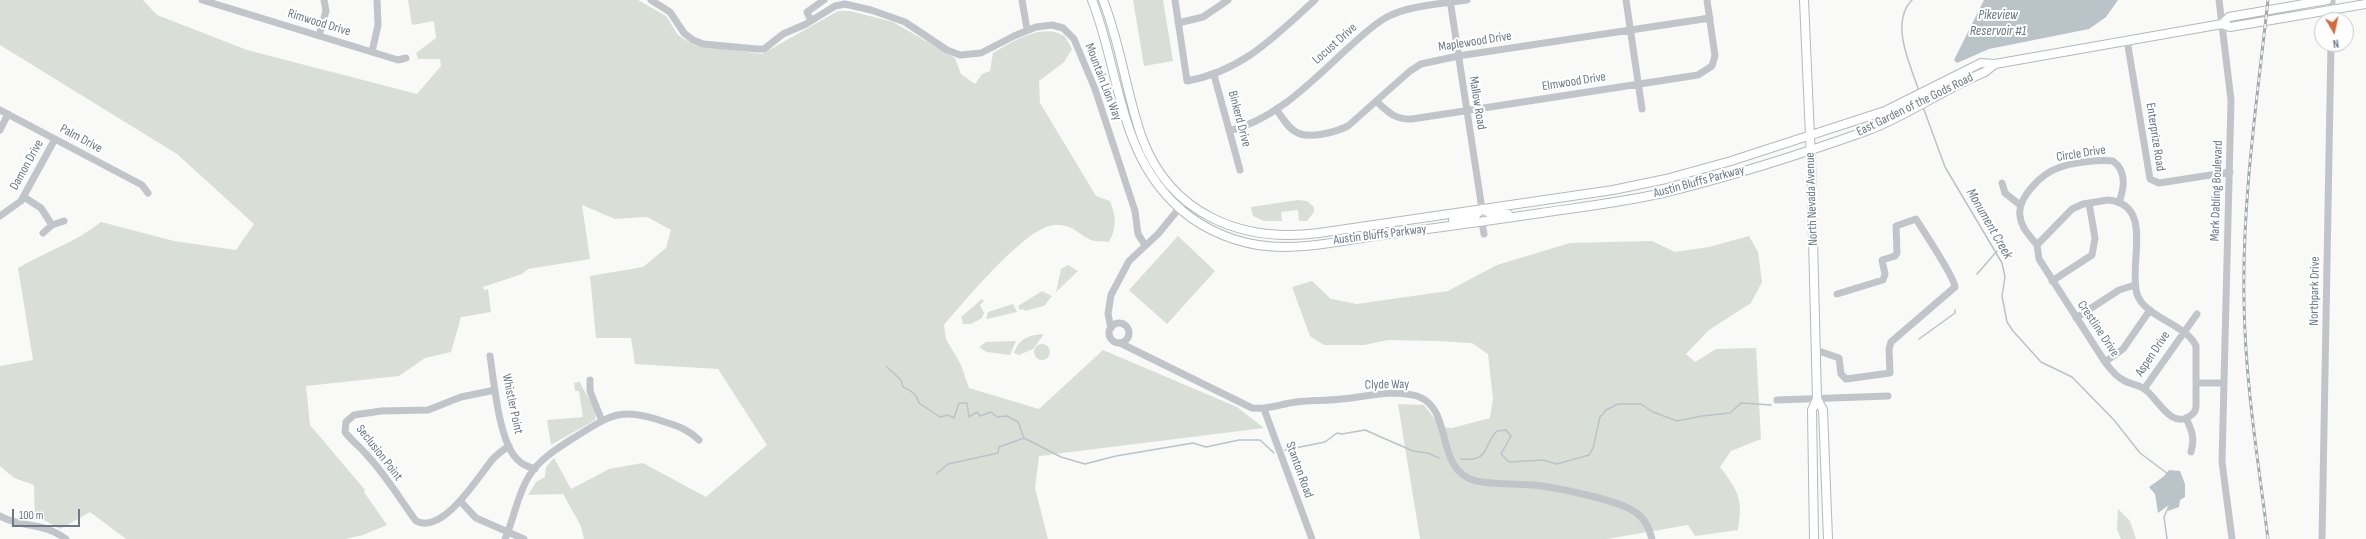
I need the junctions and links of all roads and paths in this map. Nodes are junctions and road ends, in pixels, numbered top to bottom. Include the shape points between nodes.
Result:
1 (202, 0) edge
2 (324, 0) edge
3 (376, 0) edge
4 (651, 0) edge
5 (824, 0) edge
6 (1022, 0) edge
7 (1092, 0) edge
8 (1103, 0) edge
9 (1175, 0) edge
10 (1228, 0) edge
11 (1315, 0) edge
12 (1467, 0) edge
13 (1626, 0) edge
14 (1708, 0) edge
15 (1804, 0) edge
16 (2219, 0) edge
17 (2327, 0) edge
18 (2332, 0) edge
19 (1450, 1) edge
20 (2366, 4) edge
21 (2332, 10) junction
22 (1710, 18) junction
23 (811, 21) junction
24 (1178, 23) junction
25 (2222, 24) junction
26 (1027, 29) junction
27 (1631, 30) junction
28 (319, 36) junction
29 (2127, 40) junction
30 (372, 52) junction
31 (2331, 52) edge
32 (1458, 56) junction
33 (406, 58) dead end
34 (1995, 64) junction
35 (1214, 75) junction
36 (1639, 84) junction
37 (1376, 101) junction
38 (1276, 109) junction
39 (1642, 109) dead end
40 (0, 110) edge
41 (1467, 110) junction
42 (8, 114) junction
43 (0, 130) edge
44 (1229, 131) junction
45 (1810, 136) junction
46 (55, 140) junction
47 (1810, 149) junction
48 (1240, 170) dead end
49 (2230, 172) junction
50 (2002, 183) dead end
51 (148, 193) dead end
52 (24, 197) junction
53 (1186, 200) junction
54 (2119, 202) junction
55 (2089, 203) junction
56 (2020, 205) junction
57 (1180, 209) junction
58 (1482, 209) junction
59 (1532, 215) junction
60 (0, 216) edge
61 (64, 221) dead end
62 (1482, 222) junction
63 (52, 225) junction
64 (1416, 231) junction
65 (43, 233) dead end
66 (1484, 234) dead end
67 (1145, 245) junction
68 (2037, 245) junction
69 (2052, 281) junction
70 (2135, 285) junction
71 (1837, 294) dead end
72 (1110, 310) junction
73 (2150, 310) junction
74 (2196, 314) dead end
75 (2076, 318) junction
76 (1120, 323) junction
77 (1111, 328) junction
78 (2182, 332) junction
79 (1128, 337) junction
80 (1120, 343) junction
81 (1816, 350) junction
82 (1139, 352) junction
83 (490, 356) dead end
84 (2105, 362) junction
85 (590, 380) dead end
86 (2198, 383) junction
87 (2224, 384) junction
88 (2144, 389) junction
89 (495, 390) junction
90 (1888, 396) dead end
91 (1817, 399) junction
92 (1776, 400) dead end
93 (1264, 409) junction
94 (2186, 418) junction
95 (602, 420) junction
96 (699, 440) dead end
97 (509, 446) junction
98 (2191, 452) dead end
99 (535, 469) junction
100 (461, 502) junction
101 (0, 516) edge
102 (507, 536) edge
103 (66, 539) edge
104 (524, 539) edge
105 (1312, 539) edge
106 (1652, 539) edge
107 (1814, 539) edge
108 (1828, 539) edge
109 (2232, 539) edge
110 (2322, 539) edge

1 - 28 street, Rimwood Drive
2 - 28 street via 326,11
3 - 30 street via 378,25
4 - 23 street, Mountain Lion Way via 670,12 687,36 704,44 764,49 783,34
5 - 23 street via 807,12
6 - 26 street
7 - 57 main road, Austin Bluffs Parkway via 1136,150 1154,181
8 - 53 main road, Austin Bluffs Parkway via 1146,146 1160,171
9 - 24 street
10 - 24 street via 1203,17
11 - 35 street via 1246,60
12 - 19 street, Locust Drive
13 - 27 street
14 - 22 street, Elmwood Drive
15 - 45 main road, North Nevada Avenue
16 - 25 street, Mark Dabling Boulevard
17 - 25 main road via 2229,17
18 - 21 street
19 - 32 street, Mallow Road
19 - 38 street, Locust Drive via 1408,9 1387,17
20 - 21 main road
21 - 25 main road via 2230,27
22 - 27 street, Maplewood Drive
22 - 36 street, Elmwood Drive via 1715,56 1712,66 1698,75
23 - 26 street, Mountain Lion Way via 835,6 853,4 900,20 954,53 969,55 988,51
24 - 35 street via 1187,81
25 - 29 main road, East Garden of the Gods Road
25 - 49 street, Mark Dabling Boulevard via 2231,100
26 - 67 street, Mountain Lion Way via 1044,25 1057,26 1067,31 1074,39 1098,96 1135,211 1138,234
27 - 32 street, Maplewood Drive
27 - 36 street
28 - 30 street, Rimwood Drive
29 - 34 main road, East Garden of the Gods Road
29 - 49 street, Enterprize Road via 2150,179 2159,184
30 - 33 street, Rimwood Drive via 398,60
31 - 110 street, Northpark Drive
32 - 37 street, Maplewood Drive via 1415,67
32 - 41 street, Mallow Road
34 - 45 main road, East Garden of the Gods Road via 1981,63 1904,103
34 - 47 main road, East Garden of the Gods Road via 1985,72 1875,127
35 - 44 street, Binkerd Drive
36 - 39 street
36 - 41 street, Elmwood Drive
37 - 38 street, Maplewood Drive via 1348,126 1309,135 1298,134
37 - 41 street, Elmwood Drive via 1399,119
38 - 44 street, Locust Drive via 1246,126
40 - 42 street, Palm Drive
41 - 58 street, Mallow Road
42 - 43 street
42 - 46 street, Palm Drive
44 - 48 street, Binkerd Drive
45 - 47 main road, North Nevada Avenue
45 - 58 main road, Austin Bluffs Parkway via 1653,182
46 - 51 street, Palm Drive via 142,185
46 - 52 street, Damon Drive
47 - 59 main road, Austin Bluffs Parkway via 1662,193
47 - 81 main road, North Nevada Avenue
49 - 87 street, Mark Dabling Boulevard
50 - 56 street via 2005,193
52 - 60 street, Damon Drive via 15,207
52 - 63 street via 41,208
53 - 57 street
53 - 58 main road, Austin Bluffs Parkway via 1210,217 1230,226 1277,236 1313,234
54 - 55 street via 2108,200
54 - 56 street, Circle Drive via 2124,187 2119,163 2107,160 2062,166 2042,175
54 - 70 street via 2128,206 2135,217
55 - 68 street via 2072,209
55 - 69 street via 2095,238 2094,256
56 - 68 street via 2022,224
57 - 64 main road, Austin Bluffs Parkway via 1205,226 1226,236 1266,246 1294,246
57 - 67 street
58 - 59 main road via 1493,214
58 - 64 main road via 1475,216
59 - 62 main road, Austin Bluffs Parkway
61 - 63 street
62 - 64 main road, Austin Bluffs Parkway
62 - 66 street
63 - 65 street
67 - 72 street via 1129,261 1115,284 1110,298
68 - 69 street, Crestline Drive via 2039,259
69 - 75 street, Crestline Drive
70 - 73 street via 2140,301
70 - 75 street via 2119,290
71 - 81 street via 1883,280 1885,274 1882,260 1895,256 1896,253 1896,226 1916,219 1954,280 1955,287 1891,342 1890,373 1846,379 1841,374 1839,358
72 - 76 street, Clyde Way
72 - 77 street via 1108,314
73 - 78 street
73 - 84 street via 2123,349
74 - 78 street, Aspen Drive
75 - 84 street, Crestline Drive
76 - 77 street
76 - 79 street, Clyde Way via 1127,327
77 - 80 street via 1112,339
78 - 86 street via 2192,340 2197,350
78 - 88 street, Aspen Drive
79 - 80 street
79 - 82 street, Clyde Way via 1130,344
80 - 82 street, Clyde Way
81 - 91 main road, North Nevada Avenue
82 - 93 street, Clyde Way via 1242,404
83 - 89 street, Whistler Point
84 - 88 street, Crestline Drive via 2124,381
85 - 95 street via 590,391
86 - 87 street
86 - 94 street via 2196,409
87 - 109 street, Mark Dabling Boulevard via 2222,462
88 - 94 street, Crestline Drive via 2171,416
89 - 97 street, Whistler Point via 502,429
89 - 100 street, Seclusion Point via 461,397 428,410 381,411 354,415 346,422 345,432 376,467 416,521 421,524 430,523
90 - 91 street
91 - 92 street
91 - 107 main road, North Nevada Avenue via 1812,410
91 - 108 main road, North Nevada Avenue via 1823,410
93 - 105 street, Stanton Road
93 - 106 street, Clyde Way via 1309,400 1388,394 1417,397 1435,412 1449,458 1466,476 1487,482 1546,486 1619,504 1635,511 1643,519 1649,527
94 - 98 street via 2194,435
95 - 96 street via 623,413 645,415 687,430
95 - 99 street via 552,451
97 - 99 street, Whistler Point via 517,460
97 - 100 street, Seclusion Point via 494,458
99 - 102 street via 522,491
100 - 102 street via 472,515
101 - 103 street via 14,522 42,526
102 - 104 street

